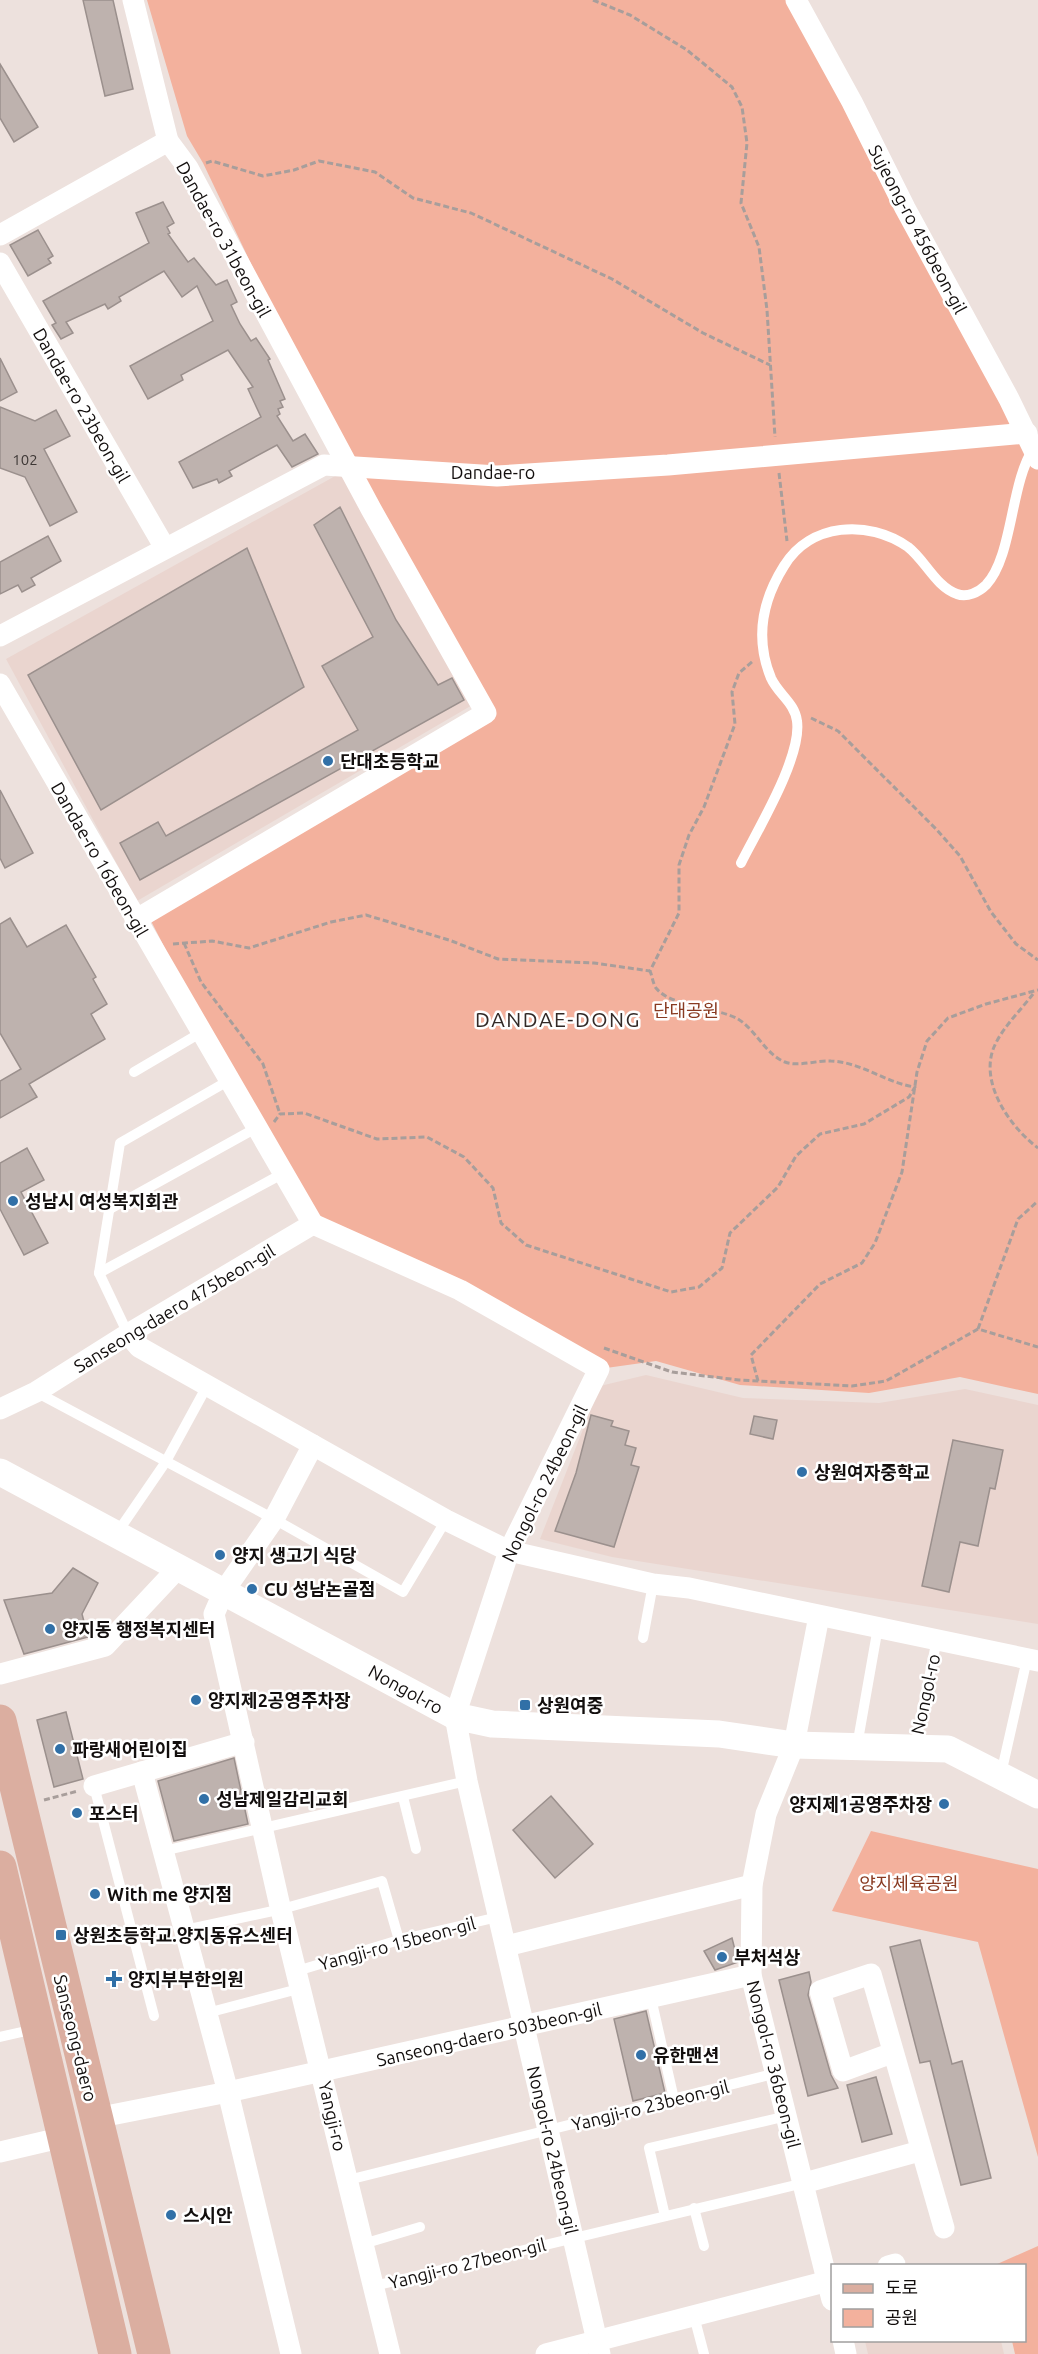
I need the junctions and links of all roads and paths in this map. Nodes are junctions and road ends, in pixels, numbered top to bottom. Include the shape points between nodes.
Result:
1 (133, 0) edge
2 (593, 0) edge
3 (796, 0) edge
4 (168, 141) junction
5 (188, 168) junction
6 (0, 235) edge
7 (0, 263) edge
8 (770, 365) junction
9 (771, 396) dead end
10 (1034, 447) edge
11 (347, 465) junction
12 (165, 548) junction
13 (0, 636) edge
14 (766, 655) junction
15 (0, 684) edge
16 (6, 709) edge
17 (797, 719) junction
18 (741, 863) dead end
19 (135, 920) junction
20 (184, 943) junction
21 (166, 945) dead end
22 (1038, 960) edge
23 (650, 970) junction
24 (1036, 991) edge
25 (202, 1032) junction
26 (134, 1072) dead end
27 (228, 1081) junction
28 (915, 1087) junction
29 (280, 1114) junction
30 (259, 1133) junction
31 (1038, 1148) edge
32 (282, 1174) junction
33 (1038, 1201) edge
34 (110, 1209) junction
35 (313, 1224) junction
36 (99, 1273) junction
37 (978, 1329) junction
38 (128, 1334) junction
39 (599, 1346) dead end
40 (1038, 1347) edge
41 (758, 1381) junction
42 (207, 1386) junction
43 (36, 1392) junction
44 (0, 1409) edge
45 (314, 1445) junction
46 (165, 1463) junction
47 (0, 1472) edge
48 (274, 1519) junction
49 (446, 1520) junction
50 (117, 1533) junction
51 (509, 1551) junction
52 (179, 1567) junction
53 (652, 1584) junction
54 (224, 1590) junction
55 (819, 1616) junction
56 (878, 1627) junction
57 (643, 1638) dead end
58 (937, 1639) junction
59 (1032, 1660) edge
60 (0, 1674) edge
61 (455, 1716) junction
62 (0, 1721) edge
63 (244, 1742) junction
64 (794, 1745) junction
65 (857, 1746) junction
66 (914, 1749) junction
67 (142, 1772) junction
68 (1000, 1774) junction
69 (467, 1781) junction
70 (94, 1786) junction
71 (1038, 1795) edge
72 (403, 1797) junction
73 (10, 1807) edge
74 (263, 1830) junction
75 (416, 1849) dead end
76 (163, 1851) junction
77 (0, 1867) edge
78 (752, 1886) junction
79 (282, 1909) junction
80 (498, 1917) junction
81 (185, 1930) junction
82 (399, 1940) junction
83 (506, 1946) junction
84 (751, 1976) junction
85 (300, 1979) junction
86 (651, 1998) junction
87 (207, 2013) junction
88 (154, 2016) dead end
89 (524, 2026) junction
90 (38, 2028) junction
91 (0, 2037) edge
92 (892, 2054) junction
93 (322, 2071) junction
94 (777, 2073) junction
95 (228, 2092) junction
96 (674, 2099) junction
97 (787, 2116) junction
98 (96, 2118) junction
99 (549, 2130) junction
100 (64, 2137) junction
101 (920, 2151) junction
102 (0, 2152) edge
103 (348, 2180) junction
104 (804, 2183) junction
105 (694, 2208) junction
106 (665, 2216) junction
107 (420, 2227) dead end
108 (944, 2228) dead end
109 (573, 2237) junction
110 (363, 2244) junction
111 (704, 2246) dead end
112 (374, 2286) junction
113 (831, 2287) edge
114 (694, 2316) junction
115 (599, 2347) edge
116 (115, 2354) edge
117 (154, 2354) edge
118 (291, 2354) edge
119 (390, 2354) edge
120 (546, 2354) edge
121 (704, 2354) edge

1 - 4 street, Dandae-ro 31beon-gil
2 - 8 path via 630,15 687,50 732,87 742,107 747,143 741,203 759,247
3 - 10 street, Sujeong-ro 456beon-gil
4 - 5 street, Dandae-ro 31beon-gil
4 - 6 street
5 - 8 path via 212,161 262,176 319,161 375,172 413,198 471,213 612,279 703,333
5 - 11 street, Dandae-ro 31beon-gil
7 - 12 street, Dandae-ro 23beon-gil
8 - 9 path
10 - 11 street, Dandae-ro via 497,476
10 - 14 lane via 1023,465 999,560 987,584 974,594 957,594 908,548 884,535 858,529 829,531 803,543 771,590 760,634
11 - 12 street, Dandae-ro via 324,465
11 - 19 street, Dandae-ro 31beon-gil via 486,713
12 - 13 street, Dandae-ro
14 - 17 lane via 772,680
14 - 23 path via 750,662 739,673 732,692 735,724 679,865 679,913
15 - 16 street, Dandae-ro 16beon-gil
16 - 19 street, Dandae-ro 16beon-gil
17 - 18 lane via 792,758
17 - 22 path via 806,716 838,730 960,856 991,912 1016,944
19 - 25 street, Dandae-ro 16beon-gil
20 - 21 path
20 - 23 path via 212,941 249,948 331,921 366,915 498,959
20 - 29 path via 194,972 263,1064
23 - 28 path via 656,988 673,999 738,1019 787,1063 834,1061
24 - 28 path via 948,1018 927,1041
24 - 31 path via 994,1047 989,1073 998,1101
25 - 26 lane
25 - 27 street, Dandae-ro 16beon-gil
27 - 30 street, Dandae-ro 16beon-gil
27 - 34 lane via 120,1143
28 - 29 path via 909,1097 864,1124 820,1134 796,1156 778,1187 730,1233 722,1268 699,1287 671,1292 526,1245 501,1223 493,1188 464,1157 427,1137 377,1139 304,1113
28 - 41 path via 902,1172 875,1243 862,1263 820,1284 752,1354
29 - 30 path
30 - 32 street, Dandae-ro 16beon-gil
30 - 34 lane
32 - 35 street, Dandae-ro 16beon-gil
32 - 36 lane
33 - 37 path via 1018,1219
34 - 36 lane
35 - 38 street, Sanseong-daero 475beon-gil
35 - 51 street, Nongol-ro 24beon-gil via 460,1290 599,1369
36 - 38 lane
37 - 40 path
37 - 41 path via 886,1381 852,1386
38 - 42 street via 139,1347
38 - 43 street, Sanseong-daero 475beon-gil
39 - 41 path via 672,1372
42 - 45 street
42 - 46 lane
43 - 44 street, Sanseong-daero 475beon-gil
43 - 46 lane
45 - 48 street, Yangji-ro
45 - 49 street
46 - 48 lane
46 - 50 lane
47 - 50 street, Nongol-ro
48 - 49 lane via 403,1592
48 - 54 street, Yangji-ro
49 - 51 street
50 - 52 street, Nongol-ro
51 - 53 street
51 - 61 street, Nongol-ro 24beon-gil
52 - 54 street, Nongol-ro
52 - 60 street via 105,1646
53 - 55 street via 689,1588
53 - 57 lane
54 - 61 street, Nongol-ro
54 - 63 street, Yangji-ro via 214,1614
55 - 56 street
55 - 64 street, Nongol-ro 36beon-gil
56 - 58 street
56 - 65 lane
58 - 59 street
58 - 66 lane, Nongol-ro
59 - 68 lane
61 - 64 street, Nongol-ro via 492,1724 720,1734
61 - 69 street, Nongol-ro 24beon-gil
62 - 73 main road, Sanseong-daero
63 - 67 street
63 - 74 street, Yangji-ro
64 - 65 street, Nongol-ro
64 - 78 street, Nongol-ro 36beon-gil via 766,1814
65 - 66 street, Nongol-ro
66 - 68 street, Nongol-ro via 948,1749
67 - 70 street
67 - 76 street
68 - 71 street, Nongol-ro
69 - 72 lane
69 - 80 street, Nongol-ro 24beon-gil
70 - 73 path
70 - 88 lane
72 - 74 lane
72 - 75 lane
73 - 98 main road, Sanseong-daero
74 - 76 lane
74 - 79 street, Yangji-ro
76 - 81 street
77 - 90 main road, Sanseong-daero
78 - 83 street
78 - 84 street, Nongol-ro 36beon-gil
79 - 81 lane
79 - 82 lane via 382,1881
79 - 85 street, Yangji-ro
80 - 82 lane, Yangji-ro 15beon-gil
80 - 83 street, Nongol-ro 24beon-gil
81 - 87 street
82 - 85 lane, Yangji-ro 15beon-gil
83 - 89 street, Nongol-ro 24beon-gil
84 - 86 street, Sanseong-daero 503beon-gil
84 - 94 street, Nongol-ro 36beon-gil
85 - 87 lane
85 - 93 street, Yangji-ro
86 - 89 street, Sanseong-daero 503beon-gil
86 - 96 lane
87 - 95 street
89 - 93 street, Sanseong-daero 503beon-gil
89 - 99 street, Nongol-ro 24beon-gil
90 - 91 lane
90 - 100 main road, Sanseong-daero
92 - 92 street via 871,1974 820,1991 843,2071
92 - 101 street
93 - 95 street, Sanseong-daero 503beon-gil
93 - 103 street, Yangji-ro
94 - 96 lane, Yangji-ro 23beon-gil
94 - 97 street, Nongol-ro 36beon-gil
95 - 98 street, Sanseong-daero 503beon-gil
95 - 118 street
96 - 99 lane, Yangji-ro 23beon-gil
97 - 104 street, Nongol-ro 36beon-gil
97 - 106 lane via 650,2148
98 - 117 main road, Sanseong-daero
99 - 103 lane, Yangji-ro 23beon-gil
99 - 109 street, Nongol-ro 24beon-gil
100 - 102 street
100 - 116 main road, Sanseong-daero
101 - 104 street
101 - 108 street
103 - 110 street, Yangji-ro
104 - 105 lane, Yangji-ro 27beon-gil
104 - 113 street, Nongol-ro 36beon-gil
105 - 106 lane, Yangji-ro 27beon-gil
105 - 111 lane
106 - 109 lane, Yangji-ro 27beon-gil
107 - 110 lane
109 - 112 lane, Yangji-ro 27beon-gil
109 - 115 street, Nongol-ro 24beon-gil
110 - 112 street, Yangji-ro
112 - 119 street, Yangji-ro
113 - 114 street
114 - 115 street
114 - 121 lane
115 - 120 street

